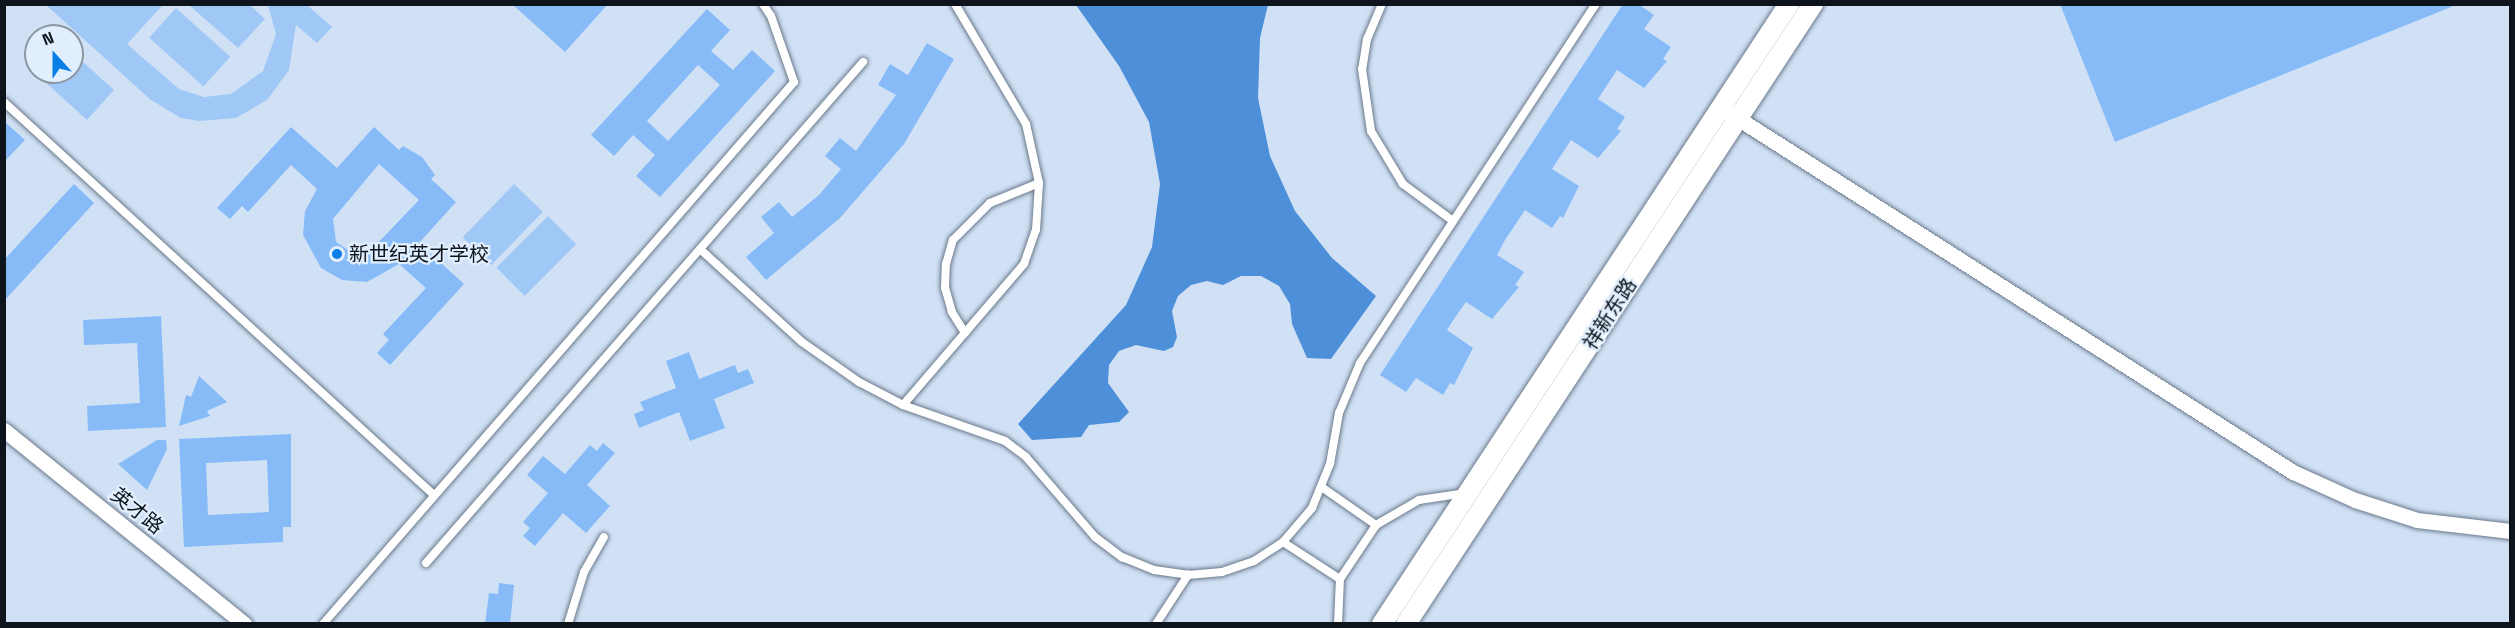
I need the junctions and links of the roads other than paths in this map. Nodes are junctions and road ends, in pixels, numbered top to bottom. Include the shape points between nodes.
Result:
1 (763, 4) edge
2 (955, 4) edge
3 (1382, 4) edge
4 (1596, 4) edge
5 (1789, 4) edge
6 (1813, 4) edge
7 (862, 62) dead end
8 (4, 102) edge
9 (1721, 107) junction
10 (1738, 118) junction
11 (1039, 183) junction
12 (1453, 220) junction
13 (700, 249) junction
14 (965, 333) junction
15 (903, 405) junction
16 (4, 430) edge
17 (1323, 488) junction
18 (1468, 493) junction
19 (434, 495) junction
20 (1376, 525) junction
21 (2511, 531) edge
22 (604, 537) dead end
23 (1283, 542) junction
24 (426, 563) dead end
25 (1188, 575) junction
26 (1340, 579) junction
27 (244, 624) edge
28 (323, 624) edge
29 (568, 624) edge
30 (1156, 624) edge
31 (1338, 624) edge
32 (1382, 624) edge
33 (1406, 624) edge

1 - 19 lane via 771,16 794,82
2 - 11 lane via 1026,124
3 - 12 lane via 1367,39 1362,69 1371,131 1402,184
4 - 12 lane
5 - 9 street, 祥新东路
6 - 10 street, 祥新东路
7 - 13 lane
8 - 19 lane
9 - 10 street
9 - 18 street, 祥新东路
10 - 21 street via 2293,472 2355,500 2417,520
10 - 33 street, 祥新东路
11 - 14 lane via 1036,230 1024,264
11 - 14 lane via 990,203 953,240 945,288 952,312
12 - 17 lane via 1360,363 1339,413
13 - 15 lane via 802,342 859,382
13 - 24 lane
14 - 15 lane
15 - 25 lane via 1005,441 1026,457 1095,537 1122,557 1154,570
16 - 27 street, 英才路
17 - 20 lane
17 - 23 lane via 1312,508
18 - 20 lane via 1419,500
18 - 32 street, 祥新东路
19 - 28 lane
20 - 26 lane
22 - 29 lane via 584,572
23 - 25 lane via 1254,561 1222,572
23 - 26 lane
25 - 30 lane
26 - 31 lane

